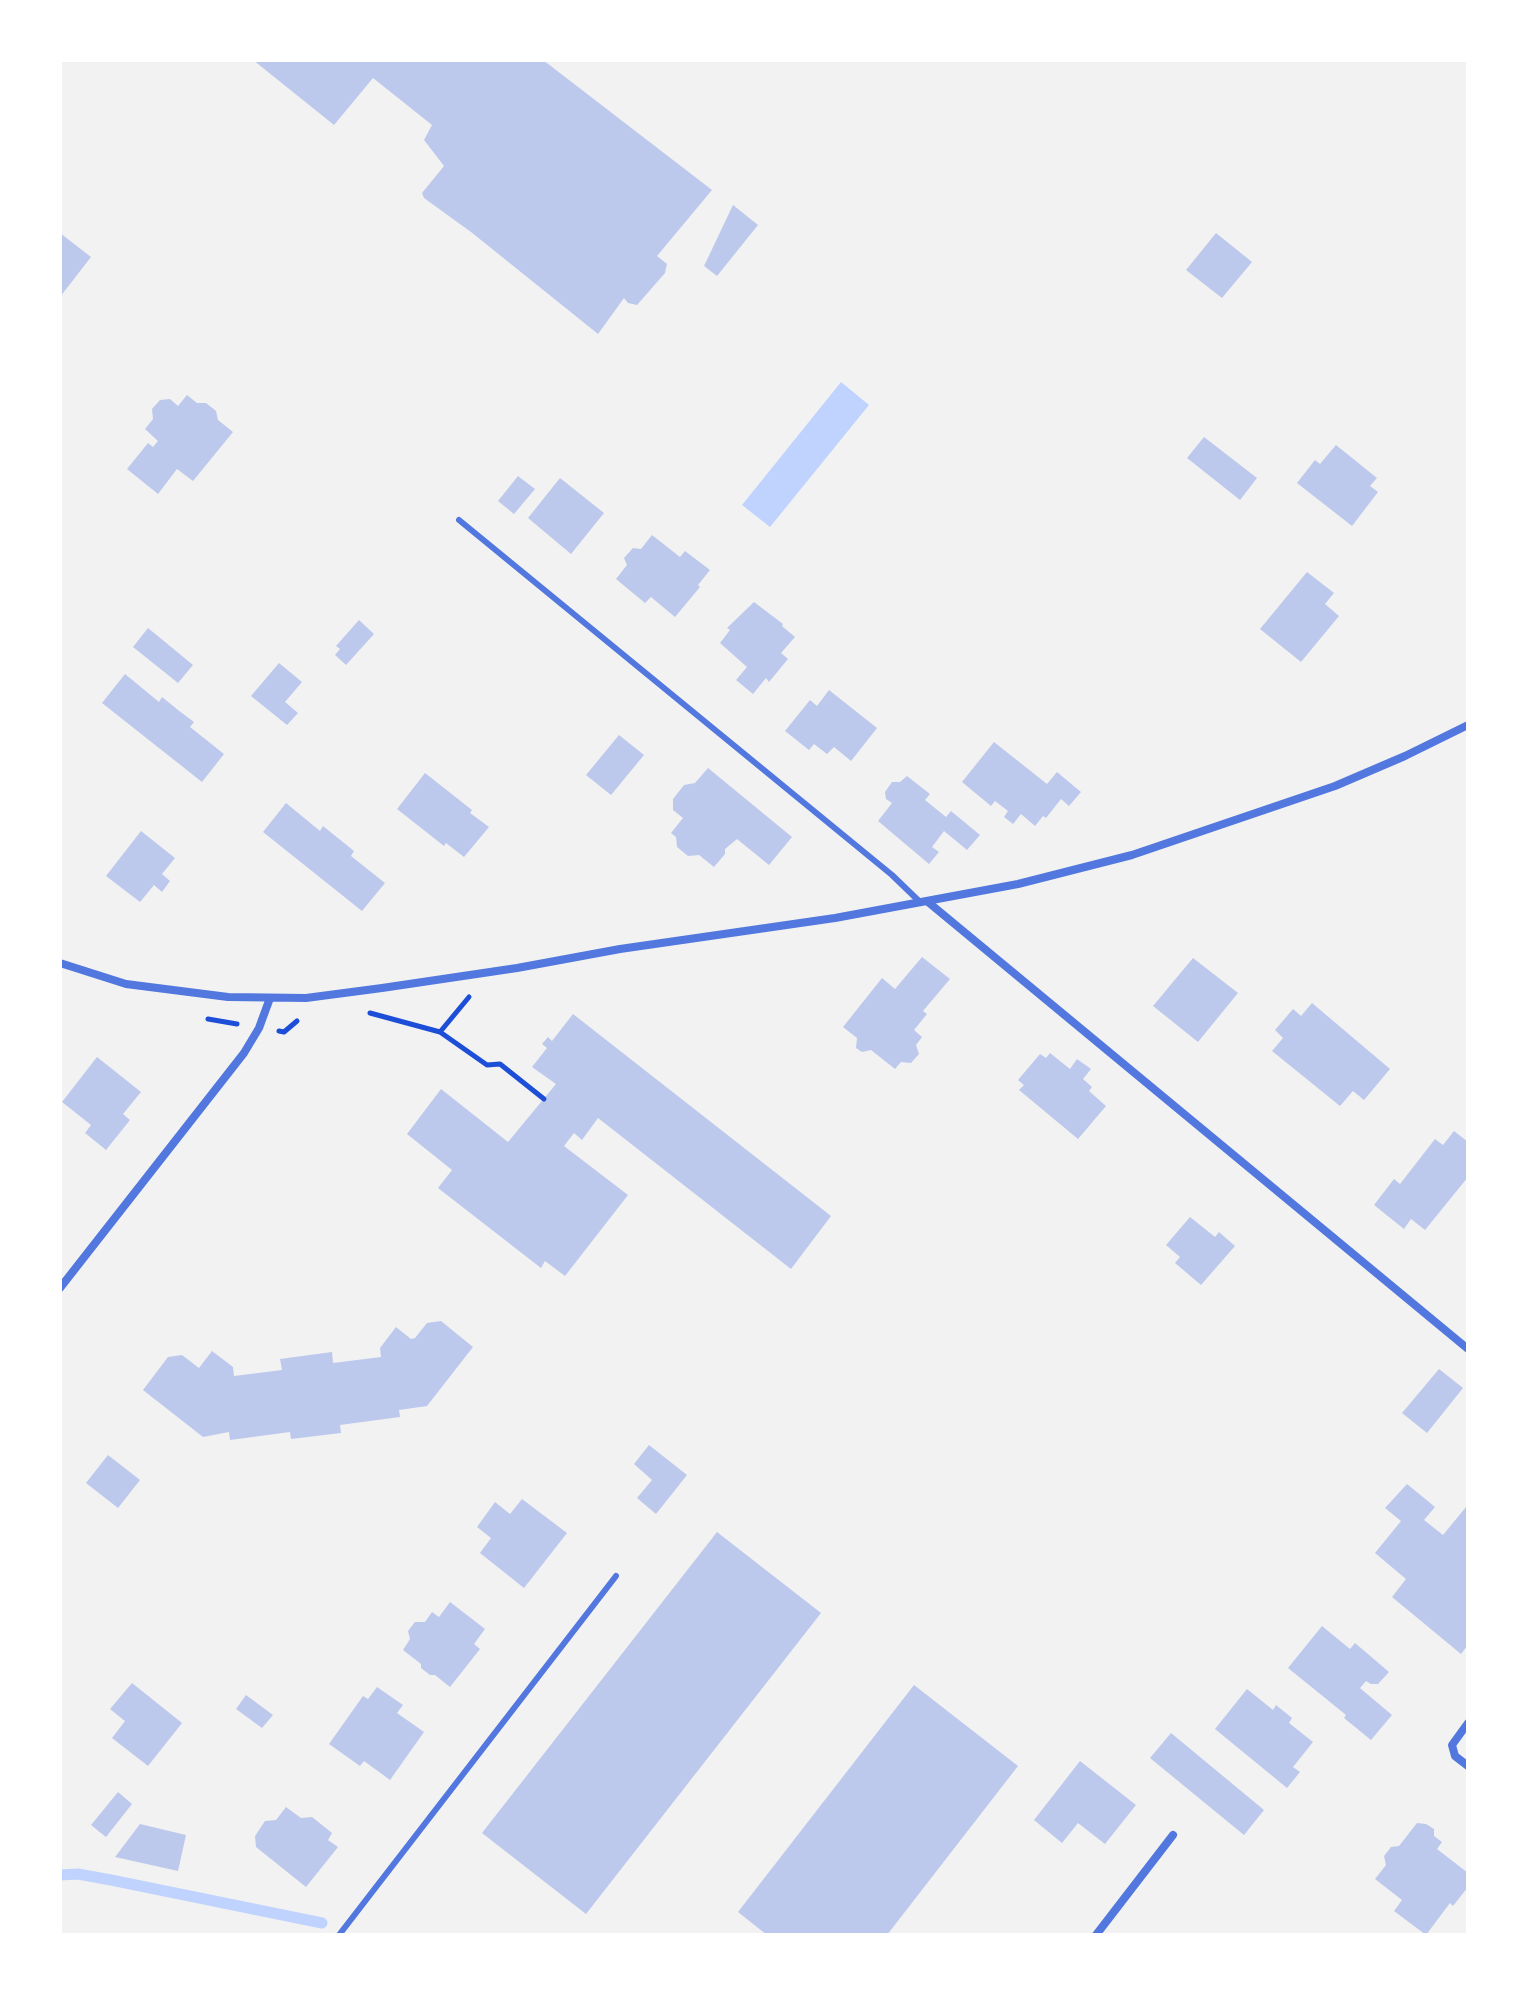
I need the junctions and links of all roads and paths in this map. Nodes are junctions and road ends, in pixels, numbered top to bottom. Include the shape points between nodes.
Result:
1 (459, 520) dead end
2 (1468, 725) edge
3 (924, 903) junction
4 (60, 963) edge
5 (466, 976) junction
6 (270, 998) junction
7 (361, 1010) dead end
8 (440, 1032) junction
9 (544, 1099) dead end
10 (60, 1288) edge
11 (1468, 1349) edge
12 (616, 1576) dead end
13 (1468, 1723) edge
14 (1468, 1766) edge
15 (1173, 1835) dead end
16 (339, 1935) edge
17 (1096, 1935) edge

1 - 3 lane
2 - 3 street via 1335,786 1180,839 1032,881
3 - 5 street
3 - 11 street
4 - 6 street via 126,984
5 - 6 street
5 - 8 path via 469,997
6 - 10 street via 244,1053
7 - 8 path
8 - 9 path via 487,1065 500,1064
12 - 16 lane
13 - 14 street via 1452,1745 1455,1756
15 - 17 street

